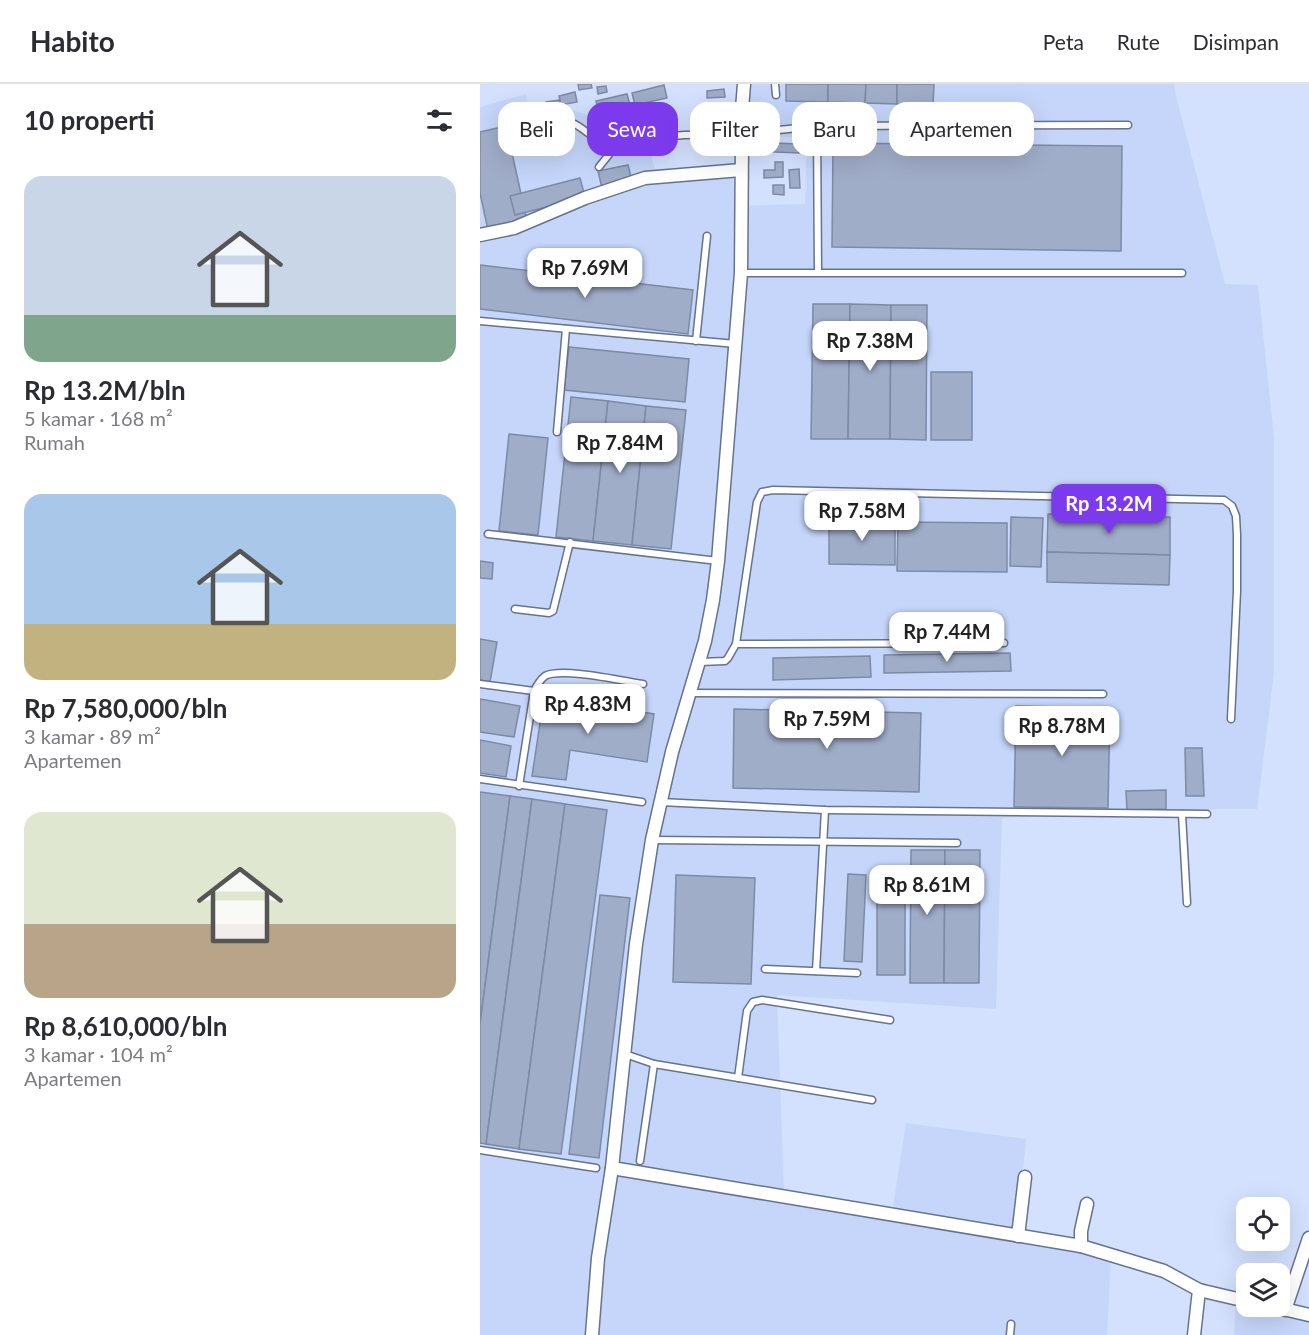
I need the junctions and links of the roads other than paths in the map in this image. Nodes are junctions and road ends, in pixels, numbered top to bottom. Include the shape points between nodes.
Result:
1 (744, 84) edge
2 (776, 84) edge
3 (776, 95) dead end
4 (743, 102) edge
5 (1128, 125) dead end
6 (877, 126) edge
7 (607, 156) edge
8 (741, 156) edge
9 (817, 156) edge
10 (599, 167) dead end
11 (741, 170) junction
12 (480, 235) edge
13 (707, 236) dead end
14 (818, 272) junction
15 (741, 273) junction
16 (1182, 273) dead end
17 (480, 321) edge
18 (566, 329) junction
19 (696, 341) junction
20 (736, 344) junction
21 (557, 432) dead end
22 (488, 534) dead end
23 (570, 542) junction
24 (718, 561) junction
25 (515, 609) dead end
26 (736, 644) junction
27 (1004, 644) dead end
28 (699, 662) junction
29 (480, 684) edge
30 (643, 684) dead end
31 (534, 691) junction
32 (689, 693) junction
33 (1102, 694) dead end
34 (1231, 719) dead end
35 (480, 779) edge
36 (519, 786) junction
37 (642, 802) dead end
38 (659, 802) junction
39 (825, 810) junction
40 (1182, 814) junction
41 (1207, 814) dead end
42 (652, 840) junction
43 (823, 840) junction
44 (957, 843) dead end
45 (1187, 903) dead end
46 (765, 969) dead end
47 (816, 971) junction
48 (857, 973) dead end
49 (890, 1020) dead end
50 (625, 1054) junction
51 (654, 1064) junction
52 (738, 1078) junction
53 (872, 1100) dead end
54 (480, 1150) edge
55 (640, 1161) dead end
56 (596, 1168) dead end
57 (612, 1168) junction
58 (1025, 1177) dead end
59 (1087, 1204) dead end
60 (1018, 1236) junction
61 (1309, 1238) edge
62 (1081, 1246) junction
63 (1199, 1290) junction
64 (1290, 1295) edge
65 (1236, 1299) edge
66 (1290, 1311) edge
67 (1309, 1315) edge
68 (1011, 1324) dead end
69 (592, 1335) edge
70 (1010, 1335) edge
71 (1194, 1335) edge

1 - 4 street
2 - 3 lane
5 - 6 lane
7 - 10 lane
8 - 11 street
9 - 14 lane
11 - 12 street via 645,178 514,228
11 - 15 street
13 - 19 lane
14 - 15 lane
14 - 16 lane
15 - 20 street
17 - 18 lane
18 - 19 lane
18 - 21 lane
19 - 20 lane
20 - 24 street
22 - 23 lane
23 - 24 lane
23 - 25 lane via 553,611
24 - 28 street
26 - 27 lane
26 - 28 lane via 725,661
26 - 34 lane via 757,502 762,492 1224,500 1236,516 1238,536
28 - 32 street
29 - 31 lane
30 - 31 lane via 566,672 546,676
31 - 36 lane
32 - 33 lane
32 - 38 street
35 - 36 lane
36 - 37 lane
38 - 39 lane
38 - 42 street
39 - 40 lane
39 - 43 lane
40 - 41 lane
40 - 45 lane
42 - 43 lane
42 - 50 street
43 - 44 lane
43 - 47 lane
46 - 47 lane
47 - 48 lane
49 - 52 lane via 762,1000 753,1002 747,1011
50 - 51 lane
50 - 57 street
51 - 52 lane
51 - 55 lane
52 - 53 lane
54 - 56 lane
57 - 60 street
57 - 69 street via 598,1258
58 - 60 street
59 - 62 street
60 - 62 street
61 - 64 street
62 - 63 street via 1164,1271
63 - 65 street
63 - 71 street
66 - 67 street
68 - 70 lane

